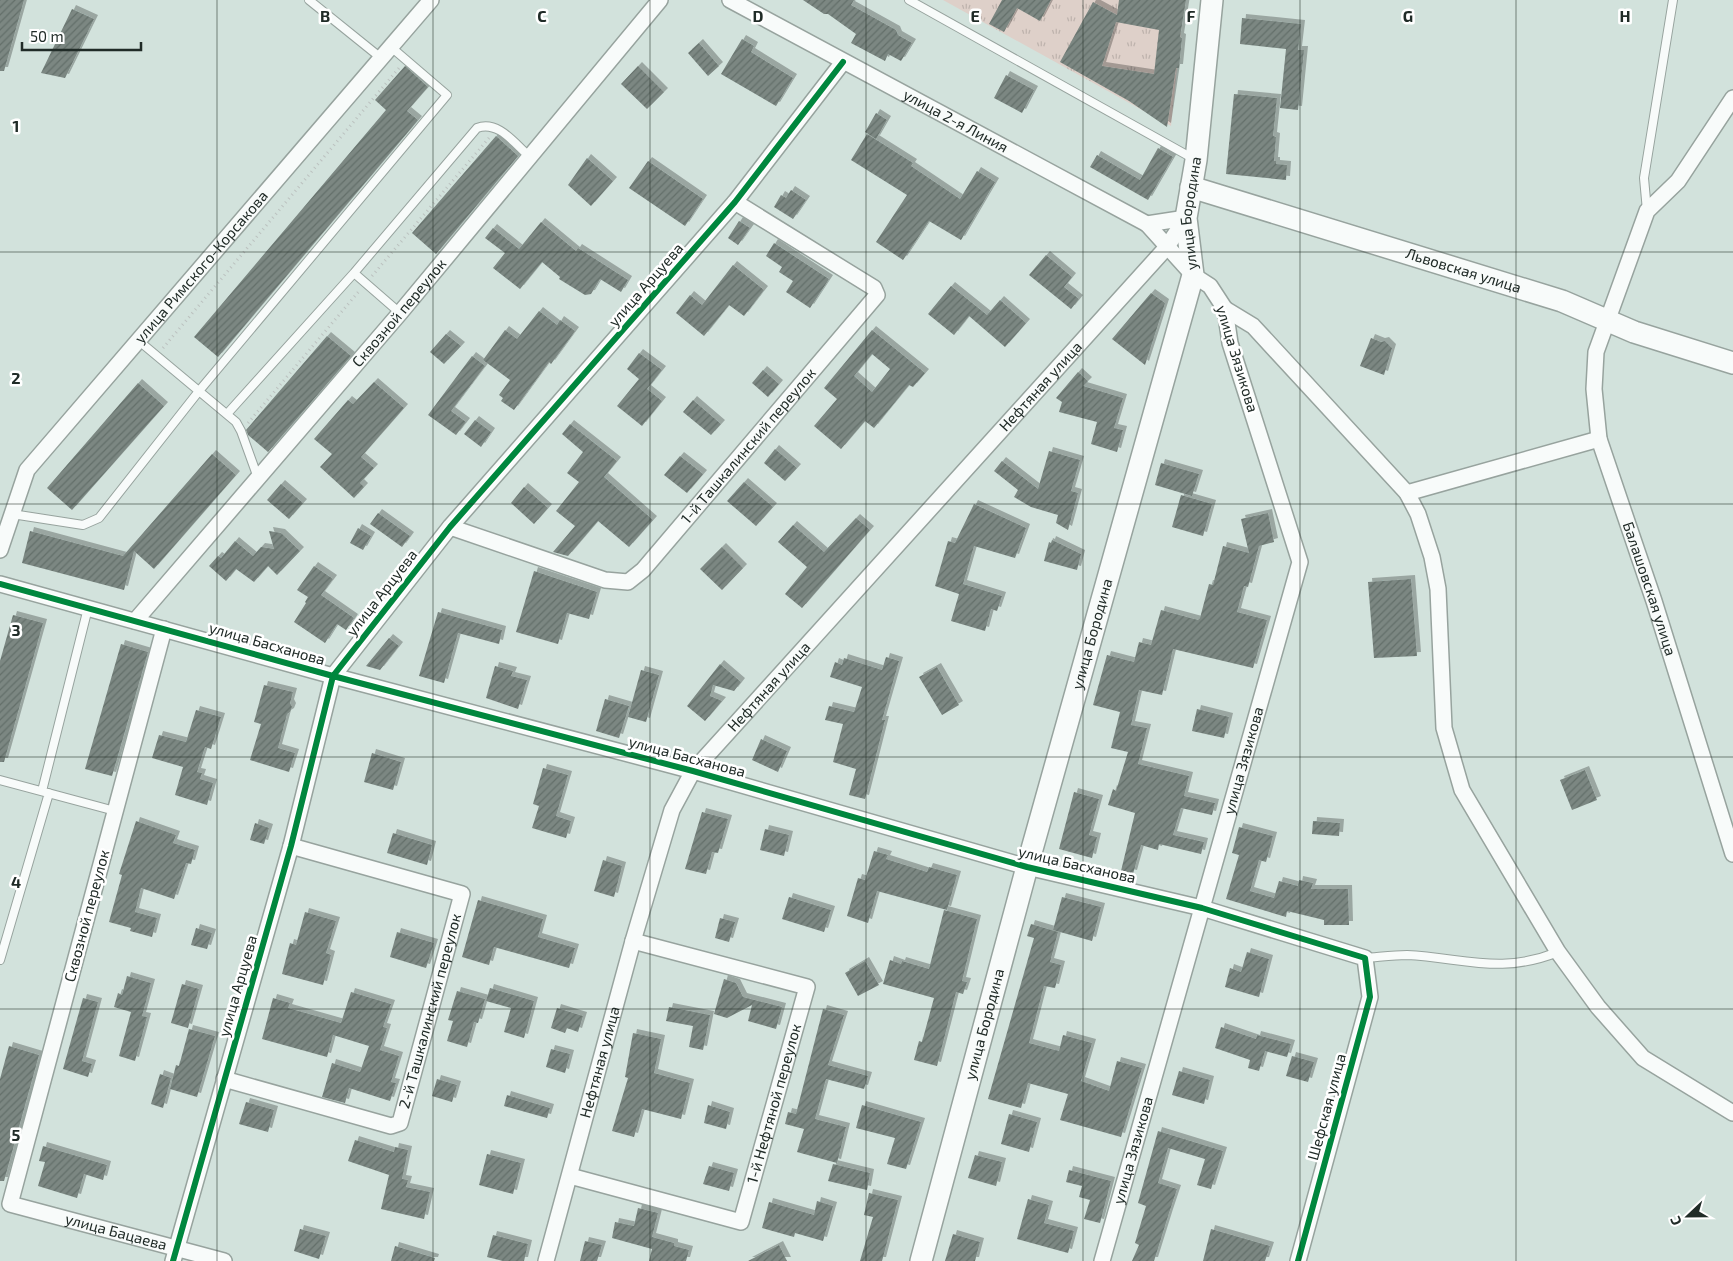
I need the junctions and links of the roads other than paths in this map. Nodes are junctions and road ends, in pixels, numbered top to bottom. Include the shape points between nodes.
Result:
1 (310, 0) edge
2 (431, 0) edge
3 (660, 0) edge
4 (730, 0) edge
5 (909, 0) edge
6 (1212, 0) edge
7 (1674, 0) edge
8 (386, 52) junction
9 (843, 62) junction
10 (1733, 98) edge
11 (529, 156) junction
12 (1196, 160) junction
13 (1192, 187) junction
14 (735, 202) junction
15 (1647, 211) junction
16 (1186, 218) junction
17 (1147, 224) junction
18 (1166, 248) junction
19 (354, 273) junction
20 (1193, 275) junction
21 (1225, 308) junction
22 (400, 313) junction
23 (1607, 321) junction
24 (139, 341) junction
25 (1733, 363) edge
26 (199, 391) junction
27 (227, 414) junction
28 (1599, 439) junction
29 (258, 478) junction
30 (1407, 493) junction
31 (12, 514) junction
32 (450, 527) junction
33 (0, 550) edge
34 (0, 584) edge
35 (88, 608) junction
36 (135, 621) junction
37 (164, 628) junction
38 (333, 676) junction
39 (694, 771) junction
40 (0, 780) edge
41 (45, 792) junction
42 (115, 810) junction
43 (291, 846) junction
44 (1733, 854) edge
45 (1027, 867) junction
46 (1202, 908) junction
47 (634, 941) junction
48 (1558, 952) junction
49 (1365, 958) junction
50 (0, 960) edge
51 (224, 1079) junction
52 (1733, 1113) edge
53 (570, 1176) junction
54 (5, 1202) edge
55 (174, 1255) edge
56 (224, 1261) edge
57 (546, 1261) edge
58 (921, 1261) edge
59 (1102, 1261) edge
60 (1298, 1261) edge

1 - 8 lane
2 - 8 street, улица Римского-Корсакова
3 - 11 street, Сквозной переулок
4 - 9 street, улица 2-я Линия
5 - 12 lane
6 - 12 street, улица Бородина
7 - 15 lane via 1644,178
8 - 24 street, улица Римского-Корсакова
8 - 26 lane via 406,60 447,95
9 - 14 street, улица Арцуева
9 - 17 street, улица 2-я Линия
10 - 15 street via 1678,181
11 - 19 lane via 497,128 486,124 477,128
11 - 22 street, Сквозной переулок
12 - 13 street, улица Бородина
13 - 16 street, улица Бородина
13 - 23 street, Львовская улица via 1562,301
14 - 32 street, улица Арцуева
14 - 32 street, 1-й Ташкалинский переулок via 874,288 877,295 644,570 628,582 605,580
15 - 23 street, Балашовская улица
16 - 17 street
16 - 18 street, Нефтяная улица
16 - 20 street, улица Бородина
17 - 18 street, улица Зязикова
18 - 20 street, улица Зязикова
18 - 39 street, Нефтяная улица
19 - 22 lane
19 - 27 lane
20 - 21 street, улица Зязикова via 1210,286
20 - 45 street, улица Бородина
21 - 30 street via 1253,326
21 - 46 street, улица Зязикова via 1230,343 1300,562
22 - 29 street, Сквозной переулок
23 - 25 street, Львовская улица
23 - 28 street, Балашовская улица via 1596,352 1594,389
24 - 26 lane
24 - 31 street, улица Римского-Корсакова via 28,470
26 - 27 lane
26 - 31 lane via 99,518 83,525
27 - 29 lane via 241,431
28 - 30 street
28 - 44 street, Балашовская улица via 1654,601
29 - 36 street, Сквозной переулок
30 - 48 street via 1432,556 1438,589 1444,728 1462,790
31 - 33 street, улица Римского-Корсакова
32 - 38 street, улица Арцуева
34 - 35 street, улица Басханова
35 - 36 street, улица Басханова
35 - 41 lane
36 - 37 street, улица Басханова
37 - 38 street, улица Басханова
37 - 42 street, Сквозной переулок
38 - 39 street, улица Басханова
38 - 43 street, улица Арцуева
39 - 45 street, улица Басханова
39 - 47 street, Нефтяная улица via 672,810
40 - 41 lane
41 - 42 lane
41 - 50 lane
42 - 54 street, Сквозной переулок
43 - 51 street, улица Арцуева
43 - 51 street, 2-й Ташкалинский переулок via 462,894 400,1123 391,1126
45 - 46 street, улица Басханова
45 - 58 street, улица Бородина
46 - 49 street, улица Басханова
46 - 59 street, улица Зязикова
47 - 53 street, Нефтяная улица
47 - 53 street, 1-й Нефтяной переулок via 807,987 741,1222
48 - 49 lane via 1534,961 1486,965 1406,955
48 - 52 street via 1598,1007 1643,1058
49 - 60 street, Шефская улица via 1370,996
51 - 55 street, улица Арцуева
53 - 57 street, Нефтяная улица
54 - 55 street, улица Бацаева
55 - 56 street, улица Бацаева

